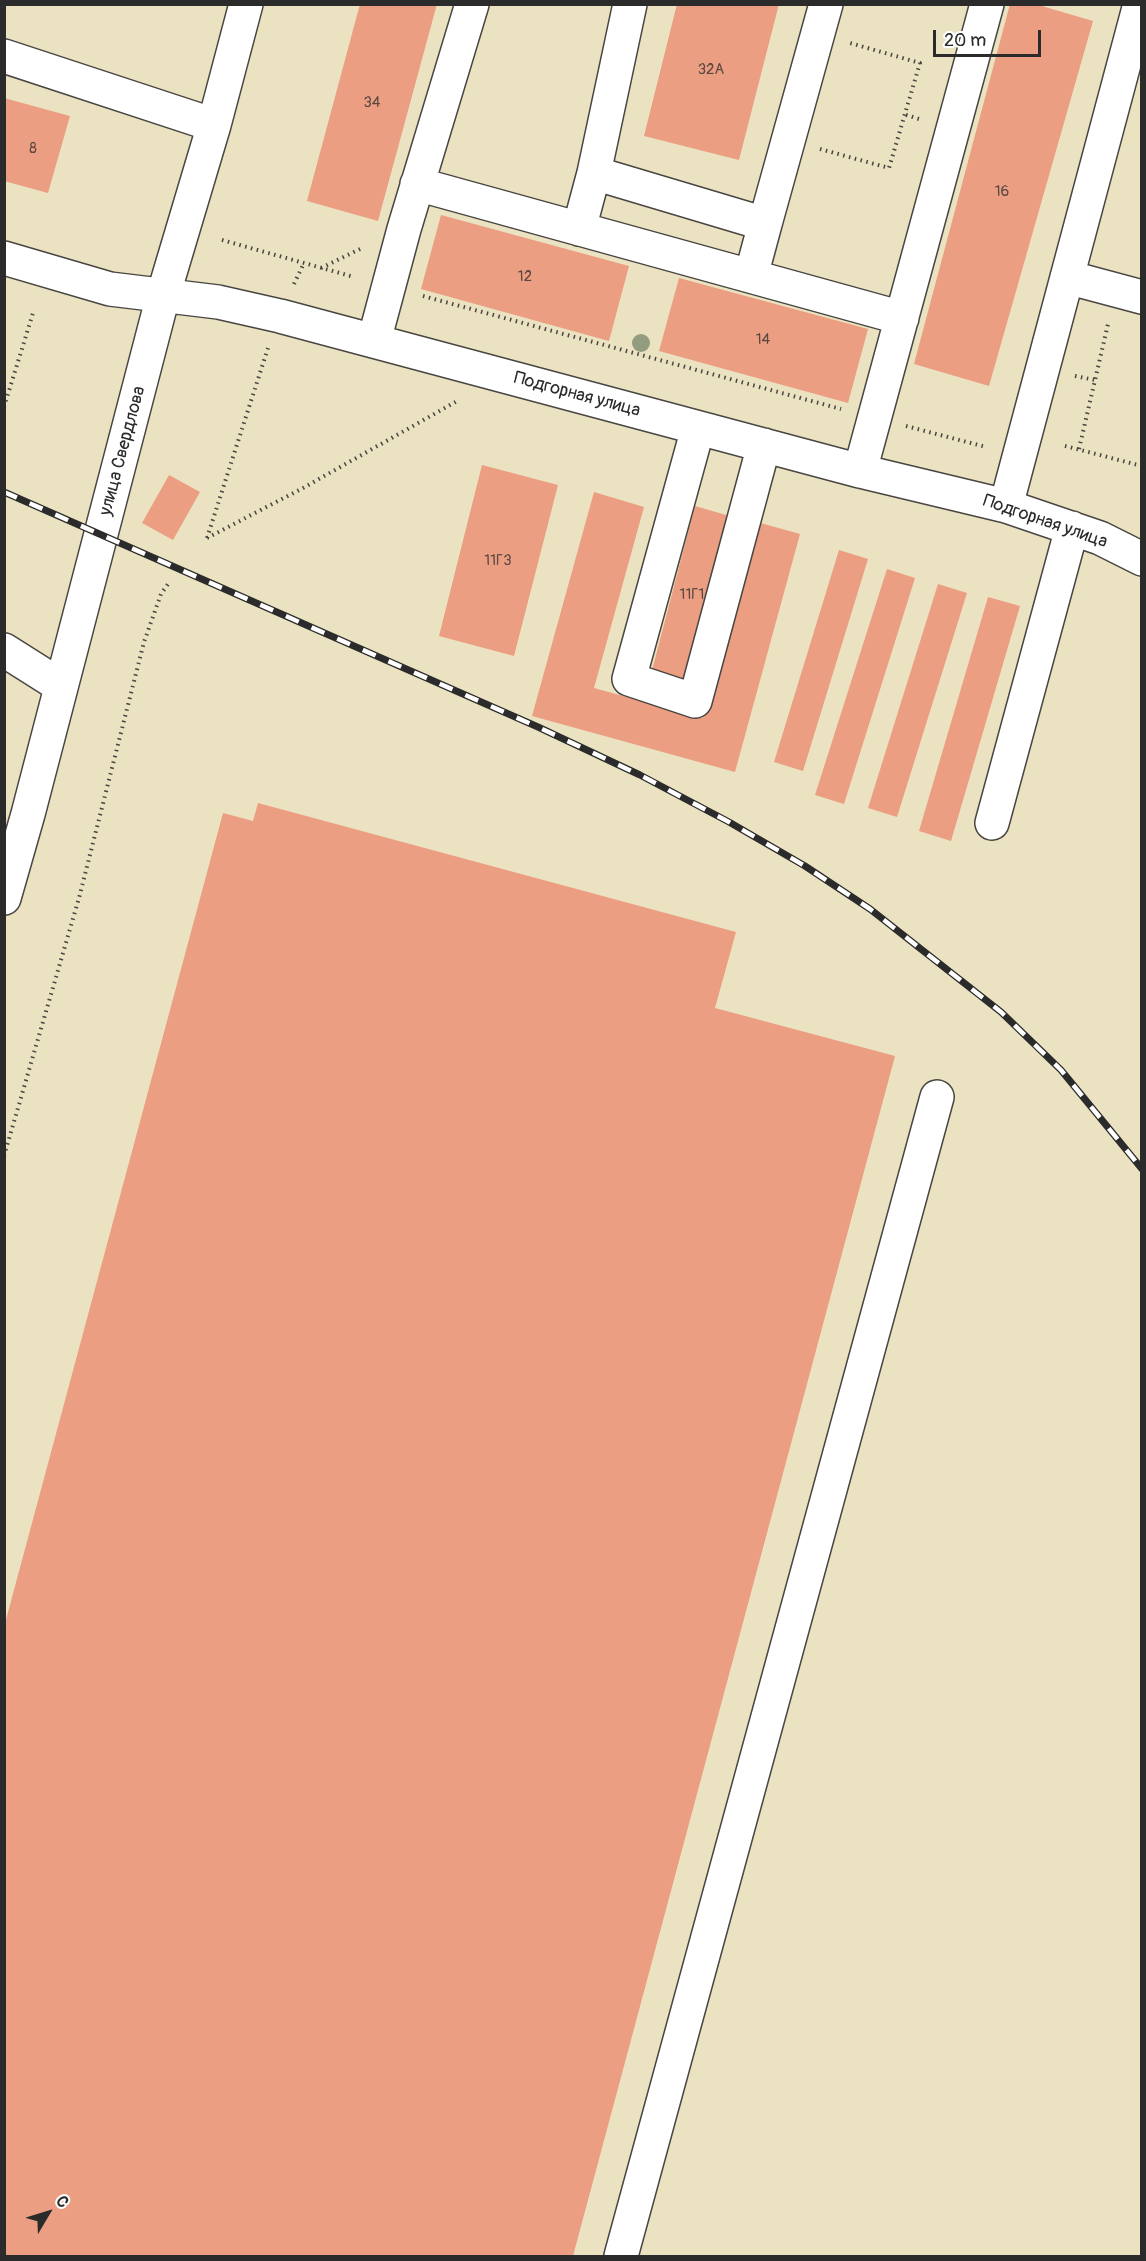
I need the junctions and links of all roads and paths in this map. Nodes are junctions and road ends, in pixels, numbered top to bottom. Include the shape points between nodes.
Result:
1 (246, 4) edge
2 (472, 4) edge
3 (630, 4) edge
4 (987, 4) edge
5 (1140, 4) edge
6 (822, 19) edge
7 (4, 56) edge
8 (214, 125) junction
9 (789, 140) junction
10 (594, 173) junction
11 (417, 184) junction
12 (765, 224) junction
13 (579, 229) junction
14 (222, 240) dead end
15 (4, 258) edge
16 (304, 263) junction
17 (751, 276) junction
18 (1067, 277) junction
19 (388, 286) junction
20 (292, 288) dead end
21 (1129, 293) edge
22 (164, 296) junction
23 (33, 313) dead end
24 (902, 318) junction
25 (272, 337) dead end
26 (374, 341) junction
27 (464, 397) dead end
28 (4, 407) edge
29 (876, 419) junction
30 (698, 428) junction
31 (764, 446) junction
32 (1065, 446) dead end
33 (990, 448) dead end
34 (1079, 449) junction
35 (1142, 466) edge
36 (860, 471) junction
37 (1006, 506) junction
38 (1072, 528) junction
39 (1142, 559) edge
40 (168, 584) dead end
41 (4, 650) edge
42 (61, 686) junction
43 (992, 823) dead end
44 (4, 898) edge
45 (937, 1097) dead end
46 (4, 1156) edge
47 (621, 2256) edge

1 - 8 street, улица Свердлова
2 - 11 street
3 - 10 street
4 - 24 street
5 - 18 street
6 - 9 street
6 - 9 path via 920,63 889,168
7 - 8 street
8 - 22 street, улица Свердлова
9 - 12 street
10 - 12 street
10 - 13 street
11 - 13 street
11 - 19 street
12 - 17 street
13 - 17 street
14 - 16 path
15 - 22 street, Подгорная улица via 110,289
16 - 19 path
16 - 20 path
17 - 24 street
18 - 21 street
18 - 37 street
19 - 26 street
19 - 29 path
21 - 34 path
22 - 26 street, Подгорная улица via 218,302
22 - 42 street, улица Свердлова
23 - 28 path
24 - 29 street
25 - 27 path via 207,538
26 - 30 street, Подгорная улица
29 - 33 path
29 - 36 street
30 - 31 street, Подгорная улица
30 - 31 street via 629,679 695,701
31 - 36 street, Подгорная улица
32 - 34 path
34 - 35 path
36 - 37 street, Подгорная улица
37 - 38 street, Подгорная улица
38 - 39 street, Подгорная улица
38 - 43 street
40 - 46 path via 144,642 79,898
41 - 42 street
42 - 44 street, улица Свердлова
45 - 47 street

